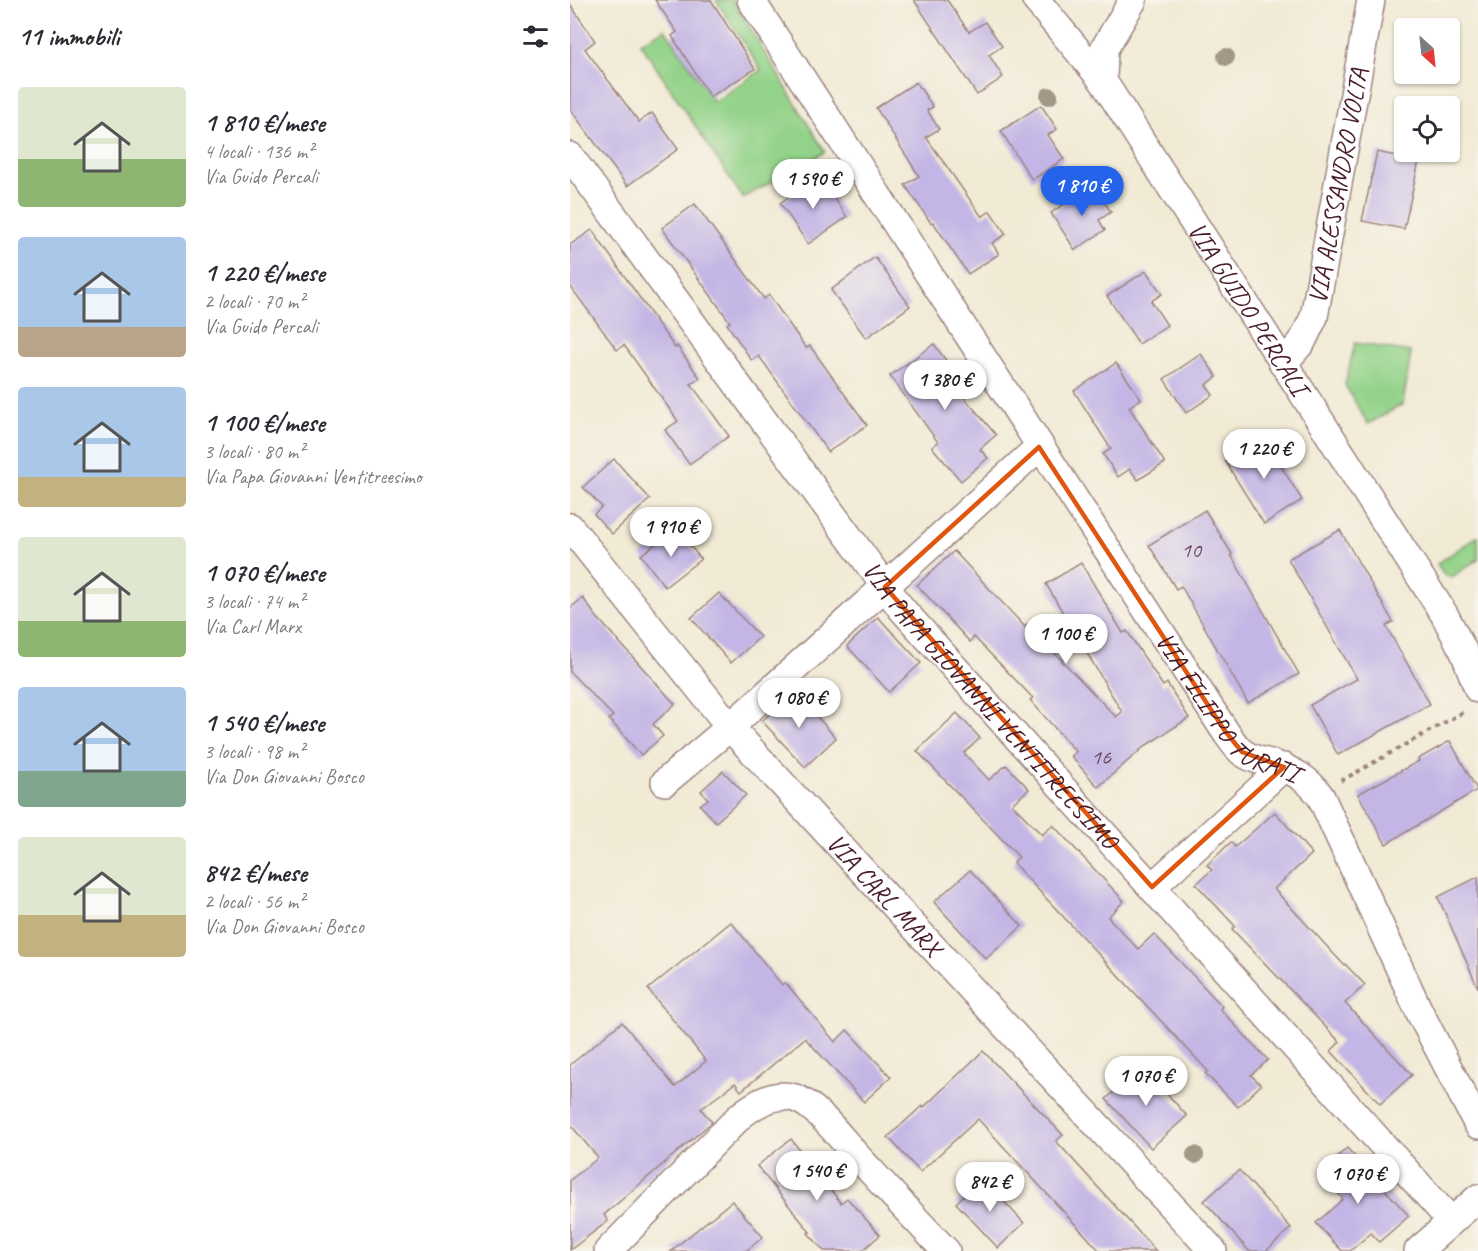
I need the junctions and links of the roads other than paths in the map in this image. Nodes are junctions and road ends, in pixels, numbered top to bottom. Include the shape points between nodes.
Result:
1 (751, 0) edge
2 (1036, 0) edge
3 (1133, 0) edge
4 (1371, 0) edge
5 (1102, 81) junction
6 (570, 156) edge
7 (1283, 364) junction
8 (1039, 447) junction
9 (570, 528) edge
10 (885, 587) junction
11 (1471, 651) edge
12 (1472, 700) edge
13 (730, 727) junction
14 (1284, 767) junction
15 (665, 782) dead end
16 (1152, 887) junction
17 (1478, 1125) edge
18 (1478, 1198) edge
19 (1451, 1221) junction
20 (612, 1250) edge
21 (946, 1251) edge
22 (1213, 1251) edge
23 (1418, 1251) edge

1 - 8 street, VIA FILIPPO TURATI
2 - 5 street, VIA GUIDO PERCALI
3 - 5 street via 1104,49
4 - 7 street, VIA ALESSANDRO VOLTA via 1314,316 1302,342
5 - 7 street, VIA GUIDO PERCALI
6 - 10 street, VIA PAPA GIOVANNI VENTITREESIMO
7 - 11 street, VIA GUIDO PERCALI
8 - 10 street
8 - 14 street, VIA FILIPPO TURATI via 1225,731 1242,752
9 - 13 street, VIA CARL MARX
10 - 13 street
10 - 16 street, VIA PAPA GIOVANNI VENTITREESIMO
11 - 12 street, VIA GUIDO PERCALI
13 - 15 street
13 - 22 street, VIA CARL MARX
14 - 16 street
14 - 17 street, VIA FILIPPO TURATI via 1300,774 1321,797 1419,1011
16 - 19 street, VIA PAPA GIOVANNI VENTITREESIMO
18 - 19 street
19 - 23 street
20 - 21 street via 740,1116 763,1101 783,1096 802,1101 827,1124

